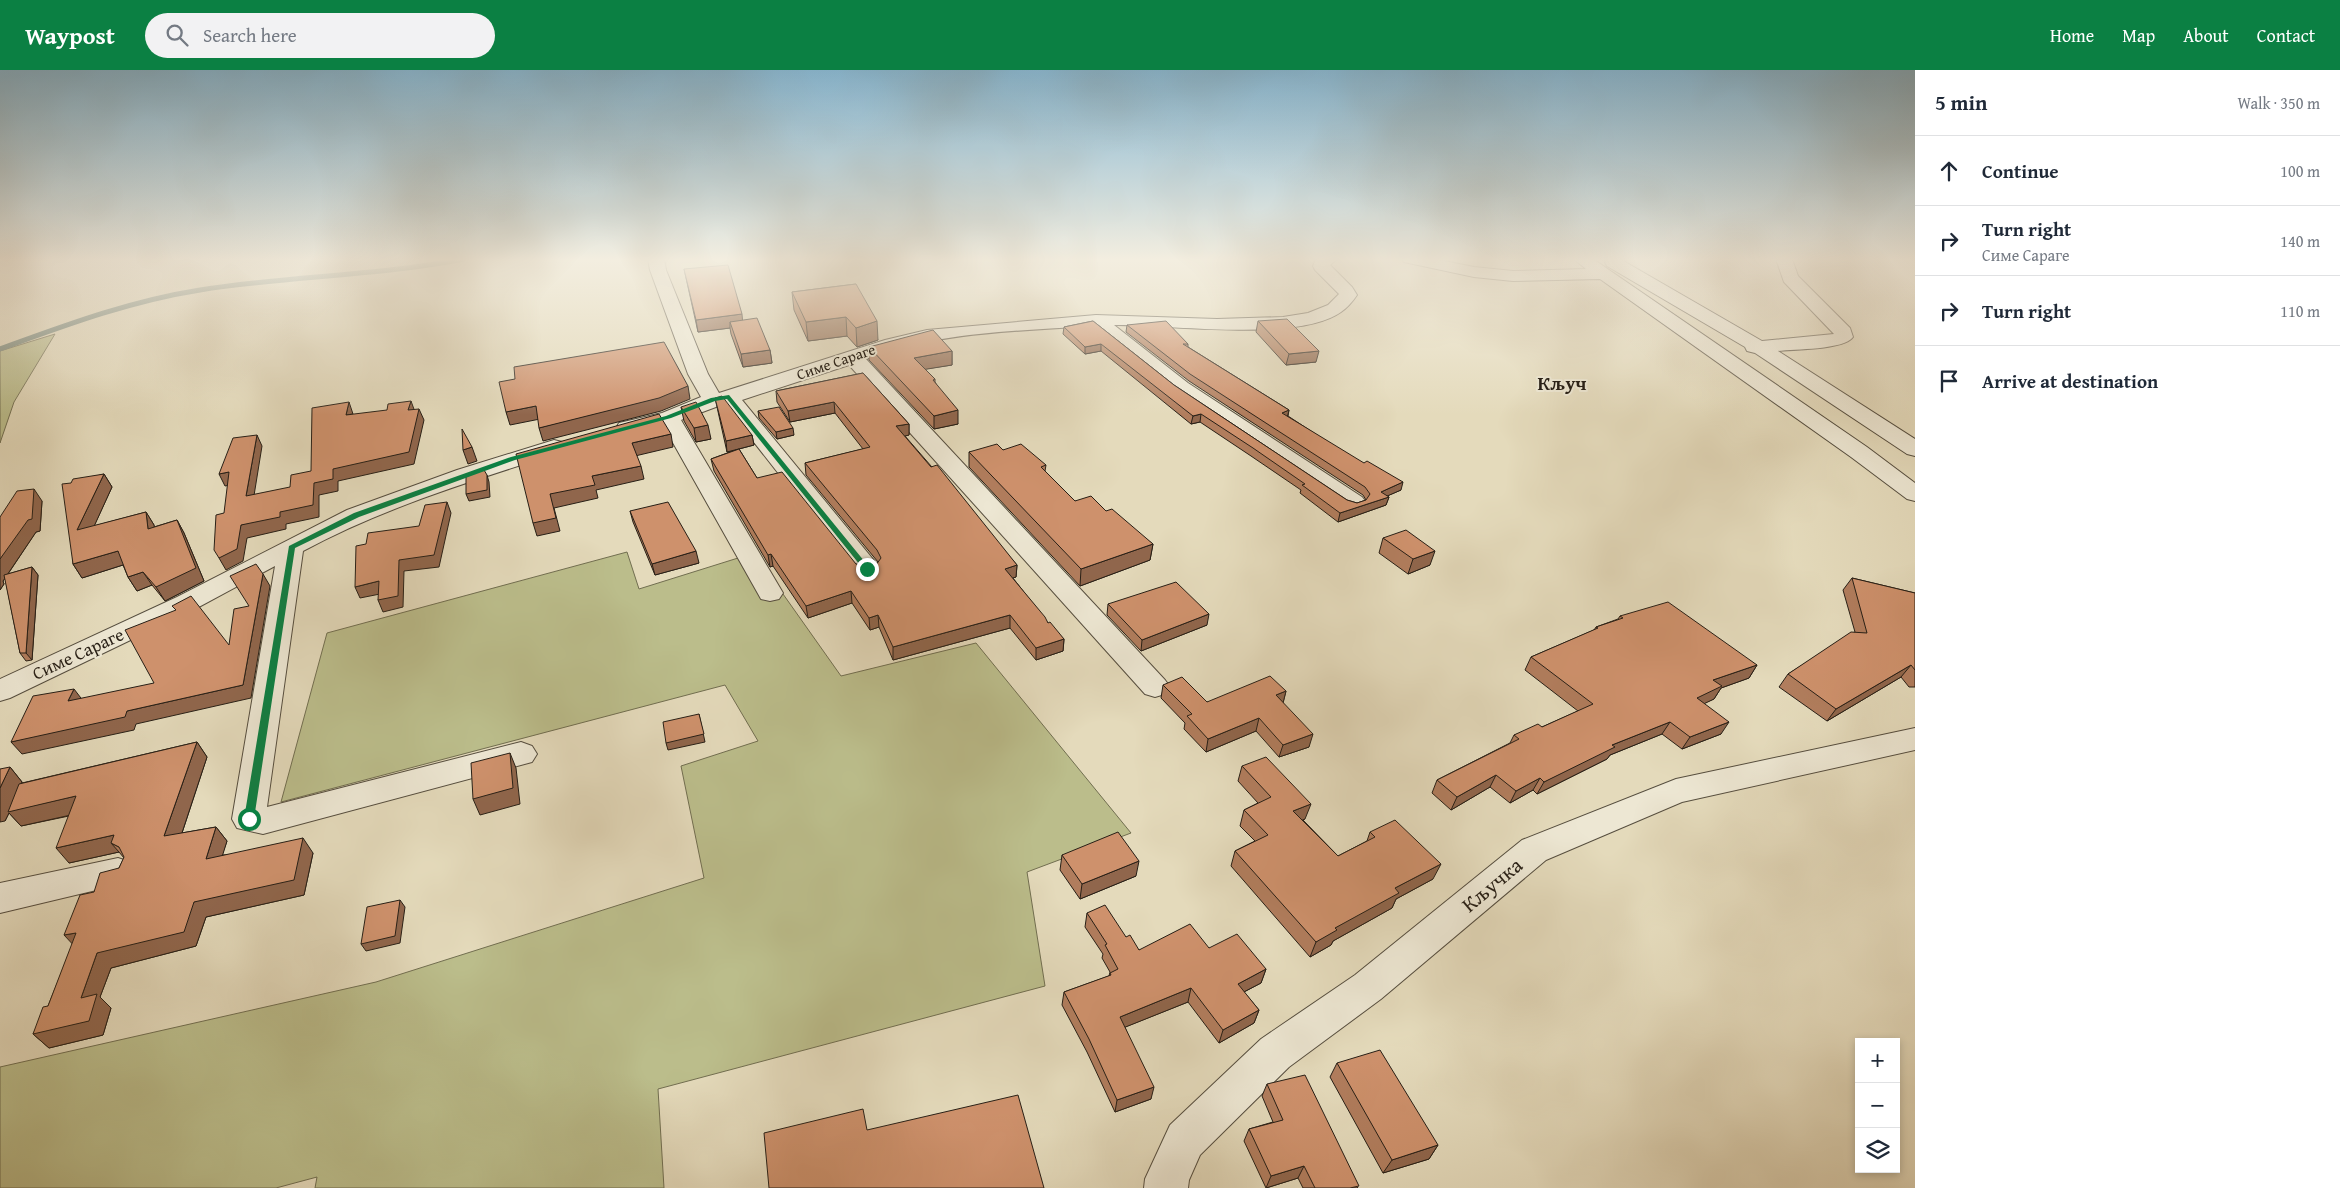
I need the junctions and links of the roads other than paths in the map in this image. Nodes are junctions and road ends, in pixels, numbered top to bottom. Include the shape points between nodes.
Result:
1 (675, 311) edge
2 (1329, 311) edge
3 (1656, 311) edge
4 (1698, 311) edge
5 (1823, 311) edge
6 (1096, 320) junction
7 (1759, 347) junction
8 (1713, 351) junction
9 (853, 357) junction
10 (721, 398) junction
11 (669, 417) junction
12 (604, 434) edge
13 (577, 441) edge
14 (1915, 449) edge
15 (1915, 494) edge
16 (1354, 502) edge
17 (292, 547) junction
18 (867, 569) edge
19 (770, 593) dead end
20 (1156, 687) dead end
21 (0, 691) edge
22 (1915, 739) edge
23 (520, 754) dead end
24 (118, 872) edge
25 (0, 898) edge
26 (1166, 1188) edge

1 - 10 street via 698,374
2 - 6 street, Симе Сараге via 1290,321 1237,326
3 - 8 street
4 - 7 street
5 - 7 street via 1844,332 1844,337
6 - 9 street, Симе Сараге via 943,332
6 - 16 street via 1182,387
7 - 8 street
7 - 14 street
8 - 15 street via 1860,452
9 - 10 street, Симе Сараге
9 - 20 street
10 - 11 street, Симе Сараге
10 - 18 street
11 - 12 street, Симе Сараге
11 - 19 street
13 - 17 street, Симе Сараге via 513,458 374,508
17 - 21 street, Симе Сараге via 186,603
17 - 23 street via 249,819 263,821
22 - 26 street, Кључка via 1676,792 1534,850 1368,987 1275,1053 1185,1140
24 - 25 street

